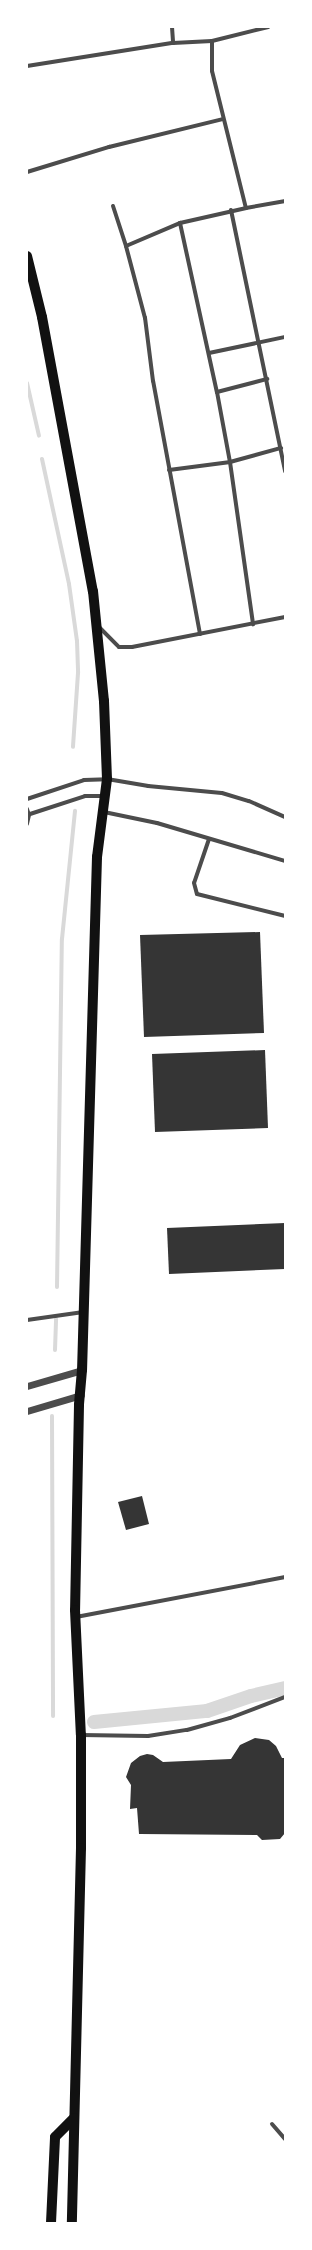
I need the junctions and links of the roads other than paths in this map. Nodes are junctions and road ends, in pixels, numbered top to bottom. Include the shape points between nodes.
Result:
1 (172, 27) edge
2 (268, 27) edge
3 (212, 41) junction
4 (174, 43) junction
5 (27, 66) edge
6 (223, 120) junction
7 (27, 172) edge
8 (285, 200) edge
9 (113, 206) dead end
10 (246, 208) junction
11 (231, 210) junction
12 (180, 223) junction
13 (126, 246) junction
14 (27, 256) edge
15 (285, 337) edge
16 (260, 342) junction
17 (209, 353) junction
18 (267, 379) junction
19 (217, 392) junction
20 (285, 438) edge
21 (280, 440) junction
22 (281, 448) junction
23 (230, 462) junction
24 (169, 470) junction
25 (285, 471) edge
26 (285, 617) edge
27 (96, 624) junction
28 (253, 624) junction
29 (200, 634) junction
30 (107, 779) junction
31 (106, 796) junction
32 (27, 799) edge
33 (27, 809) edge
34 (104, 812) junction
35 (28, 815) edge
36 (285, 817) edge
37 (27, 824) edge
38 (209, 840) junction
39 (285, 861) edge
40 (285, 916) edge
41 (83, 1312) junction
42 (27, 1320) edge
43 (82, 1370) junction
44 (27, 1386) edge
45 (81, 1395) junction
46 (27, 1411) edge
47 (285, 1576) edge
48 (75, 1617) junction
49 (285, 1697) edge
50 (80, 1730) junction
51 (74, 2118) junction
52 (272, 2124) dead end
53 (285, 2139) edge
54 (51, 2223) edge
55 (72, 2223) edge

1 - 4 street
2 - 3 street
3 - 4 street
3 - 6 street via 212,71
4 - 5 street
6 - 7 street via 109,147
6 - 10 street
8 - 10 street
9 - 13 street
10 - 11 street
11 - 12 street
11 - 16 street
12 - 13 street
12 - 17 street
13 - 24 street via 145,318
14 - 27 main road via 44,325 93,590
15 - 16 street
16 - 17 street
16 - 18 street
17 - 19 street
18 - 19 street
18 - 21 street
19 - 23 street
20 - 21 street
21 - 22 street
22 - 23 street
22 - 25 street
23 - 24 street
23 - 28 street
24 - 29 street
26 - 28 street
27 - 29 street via 119,648
27 - 30 main road via 104,701
28 - 29 street
30 - 31 main road
30 - 32 street via 84,780
30 - 36 street via 222,793 249,801
31 - 34 main road
31 - 35 street via 85,796
33 - 35 street
34 - 38 street via 142,820
34 - 41 main road via 97,857 95,895
35 - 37 street
38 - 39 street
38 - 40 street via 194,883 197,894
41 - 42 street
41 - 43 main road
43 - 44 street
43 - 45 main road
45 - 46 street
45 - 48 main road
47 - 48 street
48 - 50 main road
49 - 50 street via 230,1718 187,1730 148,1736
50 - 51 main road via 81,1848
51 - 54 main road via 56,2136
51 - 55 main road
52 - 53 street

